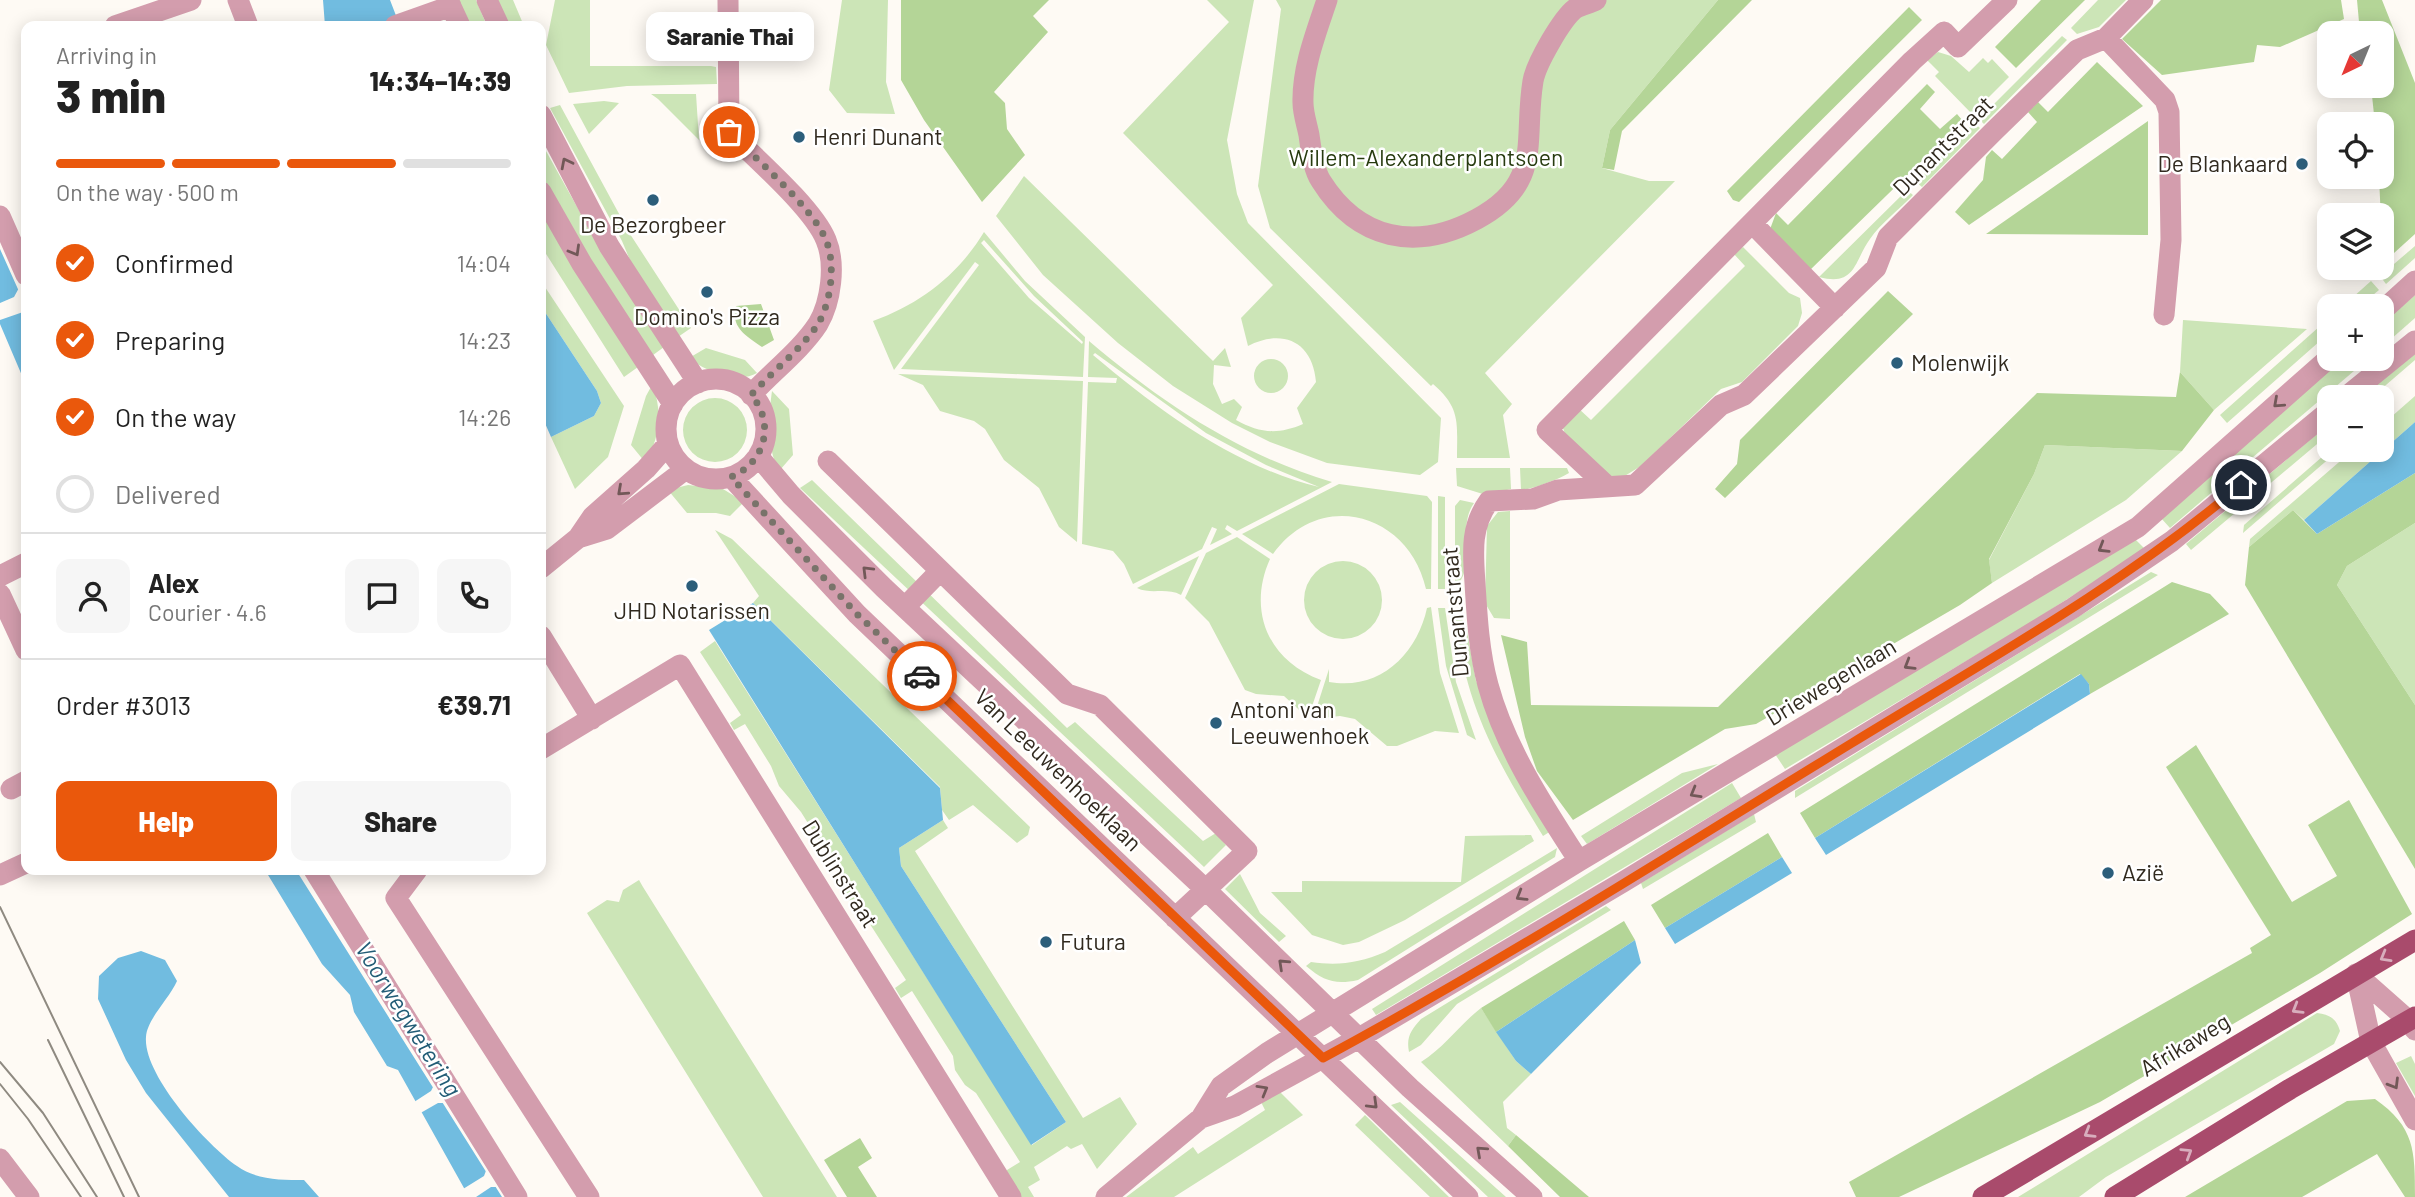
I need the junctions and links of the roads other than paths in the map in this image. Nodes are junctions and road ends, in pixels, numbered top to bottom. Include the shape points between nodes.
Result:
1 (191, 0) edge
2 (238, 0) edge
3 (487, 0) edge
4 (728, 0) edge
5 (1327, 0) edge
6 (1596, 0) edge
7 (2007, 0) edge
8 (2143, 0) edge
9 (449, 3) edge
10 (130, 21) edge
11 (246, 21) edge
12 (408, 21) edge
13 (458, 21) edge
14 (497, 21) edge
15 (2106, 37) junction
16 (546, 126) edge
17 (546, 201) edge
18 (0, 216) edge
19 (1752, 223) junction
20 (21, 264) edge
21 (2415, 281) edge
22 (2394, 300) edge
23 (1835, 308) junction
24 (2164, 314) dead end
25 (2415, 341) edge
26 (2317, 369) edge
27 (698, 383) junction
28 (2361, 385) edge
29 (751, 395) junction
30 (673, 404) junction
31 (2317, 421) edge
32 (668, 444) junction
33 (758, 456) junction
34 (828, 461) dead end
35 (686, 469) junction
36 (731, 477) junction
37 (1608, 487) junction
38 (578, 538) junction
39 (546, 564) edge
40 (21, 566) edge
41 (940, 571) junction
42 (0, 576) edge
43 (0, 594) edge
44 (905, 607) junction
45 (21, 639) edge
46 (546, 644) edge
47 (592, 719) junction
48 (546, 746) edge
49 (1579, 861) junction
50 (21, 866) edge
51 (317, 875) edge
52 (413, 875) edge
53 (0, 876) edge
54 (1205, 889) junction
55 (1175, 918) junction
56 (2415, 940) edge
57 (2356, 974) junction
58 (1332, 1012) junction
59 (2413, 1023) edge
60 (1297, 1033) junction
61 (1359, 1038) junction
62 (2371, 1042) junction
63 (1323, 1058) junction
64 (1201, 1118) junction
65 (2415, 1120) edge
66 (0, 1159) edge
67 (29, 1197) edge
68 (517, 1197) edge
69 (589, 1197) edge
70 (1011, 1197) edge
71 (1106, 1197) edge
72 (1468, 1197) edge
73 (1532, 1197) edge
74 (1983, 1197) edge
75 (2115, 1197) edge

1 - 10 street
2 - 11 street
3 - 14 street
4 - 29 street via 729,132 807,212 827,240 832,274 817,324
5 - 6 street via 1310,50 1303,104 1319,179 1345,210 1370,229 1412,240 1448,232 1478,218 1519,183 1529,156 1533,79 1552,38 1575,9
7 - 19 street via 1958,47 1944,32
8 - 15 street, Dunantstraat
9 - 12 street
9 - 13 street
15 - 23 street, Dunantstraat via 2077,50 1994,131 1888,237 1876,268
15 - 24 street via 2165,100 2169,112 2171,240
27 -> 16 street via 608,246
17 -> 30 street
18 - 20 street
19 - 23 street
19 - 37 street via 1547,430
21 - 22 street
23 - 37 street, Dunantstraat via 1744,395 1721,405 1635,485
25 - 28 street
26 -> 49 street, Driewegenlaan via 2138,527
27 - 29 street via 726,381
27 - 30 street via 683,391
29 - 33 street via 765,424
30 - 32 street via 666,428
31 - 61 street via 2172,541 2073,608
32 - 35 street
32 -> 38 street via 593,516
33 - 36 street
44 -> 33 street, Van Leeuwenhoeklaan via 791,495
34 - 41 street
35 - 36 street via 707,478
35 - 38 street via 607,530
36 - 55 street, Van Leeuwenhoeklaan via 857,614
37 - 49 street, Dunantstraat via 1559,489 1533,499 1489,502 1479,515 1473,536 1478,626 1488,685 1510,745
38 - 39 street
40 - 42 street
41 - 44 street
41 - 54 street via 1066,694 1100,705 1247,850
43 - 45 street
44 - 54 street, Van Leeuwenhoeklaan
46 - 47 street
47 - 48 street, Dublinstraat
47 - 70 street, Dublinstraat via 680,665
49 -> 58 street, Driewegenlaan
50 - 53 street
51 - 68 street
52 - 69 street via 396,898
54 - 55 street
58 -> 54 street, Van Leeuwenhoeklaan
55 - 60 street, Van Leeuwenhoeklaan
56 -> 57 main road, Afrikaweg
57 - 59 street
57 - 62 street
57 -> 74 main road, Afrikaweg
58 - 60 street, Driewegenlaan
58 - 61 street, Van Leeuwenhoeklaan
59 - 62 main road
60 - 63 street, Van Leeuwenhoeklaan
60 - 64 street, Driewegenlaan via 1222,1086
61 - 63 street
73 -> 61 street, Van Leeuwenhoeklaan
62 -> 65 street
75 -> 62 main road
64 -> 63 street via 1235,1107
63 -> 72 street, Van Leeuwenhoeklaan
64 - 71 street
66 - 67 street

